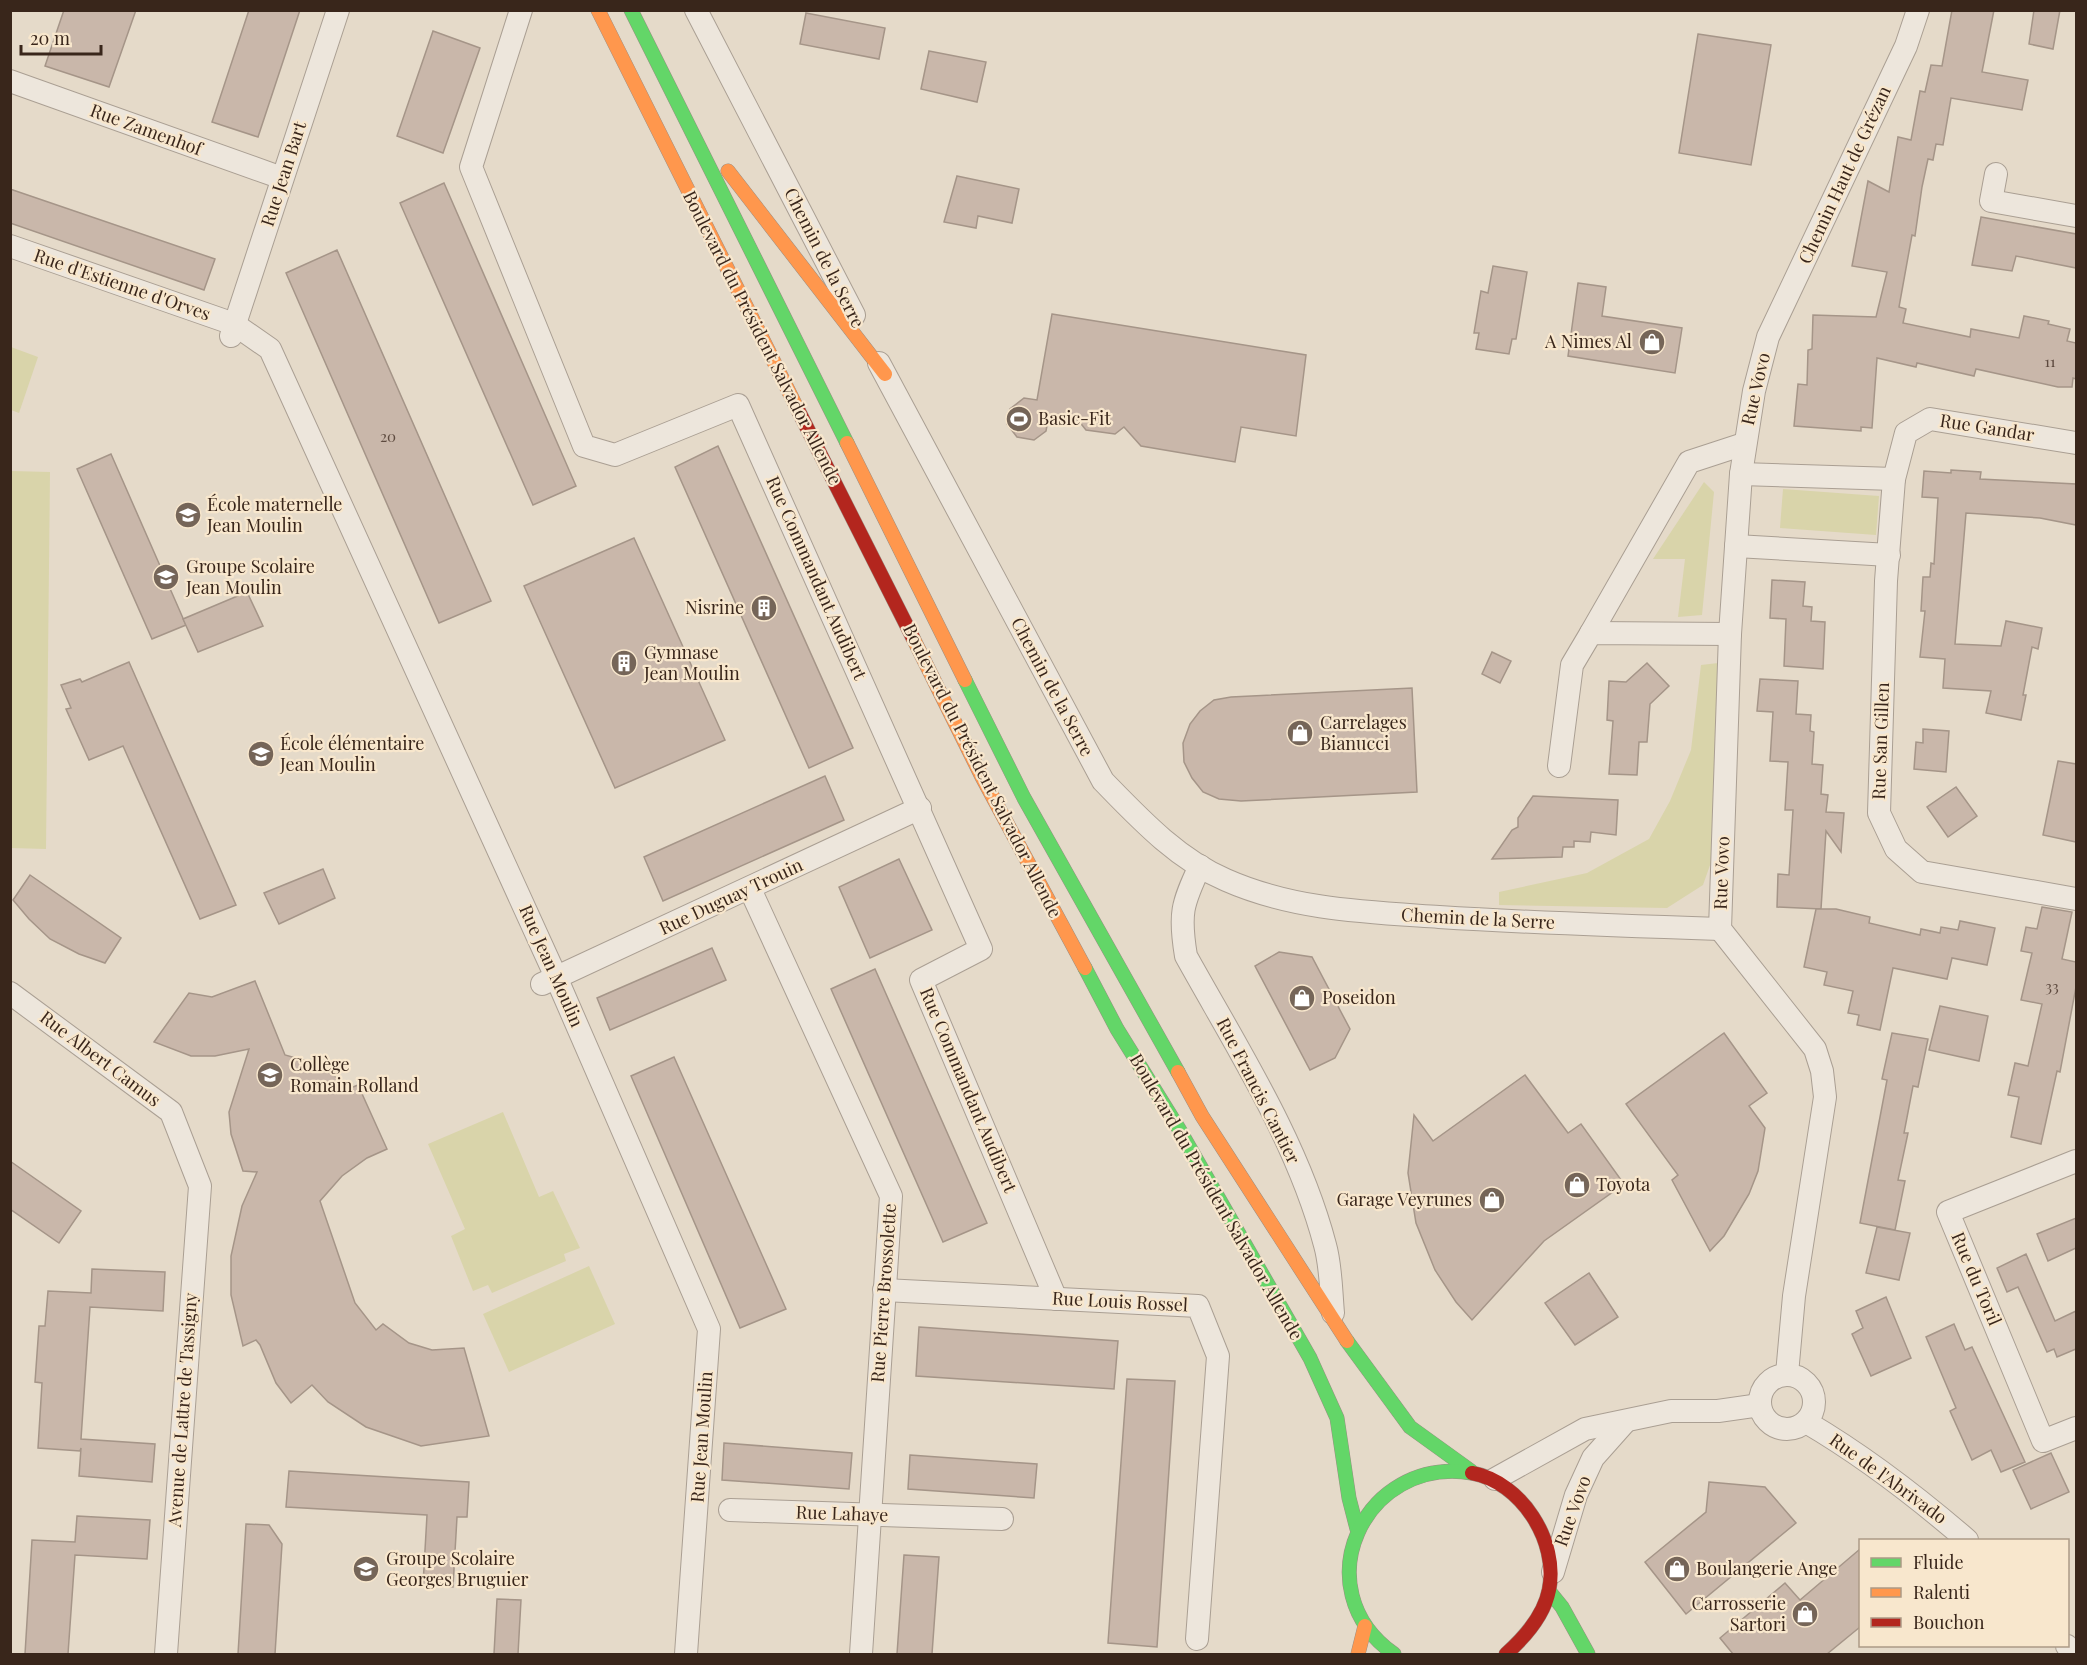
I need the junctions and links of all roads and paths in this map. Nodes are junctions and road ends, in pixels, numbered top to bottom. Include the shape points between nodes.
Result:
1 (338, 10) edge
2 (521, 10) edge
3 (598, 10) edge
4 (631, 10) edge
5 (696, 10) edge
6 (1918, 10) edge
7 (10, 81) edge
8 (681, 110) junction
9 (1996, 174) dead end
10 (282, 178) junction
11 (2076, 216) edge
12 (10, 246) edge
13 (232, 331) junction
14 (1768, 337) joint
15 (885, 374) junction
16 (2076, 443) edge
17 (1744, 444) junction
18 (1741, 474) junction
19 (1894, 479) junction
20 (1736, 546) junction
21 (1889, 555) junction
22 (1886, 581) joint
23 (1591, 633) junction
24 (1730, 634) junction
25 (1559, 766) dead end
26 (920, 808) junction
27 (1200, 866) junction
28 (750, 889) junction
29 (2076, 899) edge
30 (1720, 929) junction
31 (549, 981) junction
32 (10, 993) edge
33 (2076, 1161) edge
34 (194, 1167) joint
35 (884, 1290) junction
36 (1056, 1299) junction
37 (1334, 1324) junction
38 (1787, 1374) junction
39 (1760, 1405) junction
40 (1625, 1422) junction
41 (1806, 1422) junction
42 (2076, 1428) edge
43 (1472, 1470) junction
44 (1495, 1479) junction
45 (730, 1510) dead end
46 (870, 1515) junction
47 (1002, 1520) dead end
48 (1357, 1529) junction
49 (1966, 1539) edge
50 (1550, 1583) junction
51 (1365, 1626) junction
52 (1197, 1639) dead end
53 (166, 1654) edge
54 (686, 1654) edge
55 (861, 1654) edge
56 (1358, 1654) edge
57 (1394, 1654) edge
58 (1506, 1654) edge
59 (1588, 1654) edge

1 - 10 street, Rue Jean Bart
2 - 26 street, Rue Commandant Audibert via 471,167 584,446 615,455 738,405
3 - 48 main road, Boulevard du Président Salvador Allende via 982,777 1117,1029 1310,1358 1337,1418
4 - 8 main road, Boulevard du Président Salvador Allende
5 - 15 street, Chemin de la Serre
6 - 14 street, Chemin Haut de Grézan via 1901,57
7 - 10 street, Rue Zamenhof
8 - 15 main road
8 - 37 main road, Boulevard du Président Salvador Allende via 1024,798 1202,1116
9 - 11 street via 1991,201
10 - 13 street, Rue Jean Bart
12 - 13 street, Rue d'Estienne d'Orves
13 - 31 street, Rue Jean Moulin via 270,350
14 - 17 street, Rue Vovo
15 - 27 street, Chemin de la Serre via 1103,781 1150,829
16 - 19 street, Rue Gandar via 1930,419 1906,433
17 - 18 street, Rue Vovo
17 - 23 street via 1689,462
18 - 19 street
18 - 20 street, Rue Vovo
19 - 21 street, Rue Gandar
20 - 21 street
20 - 24 street, Rue Vovo
21 - 22 street, Rue Gandar
22 - 29 street, Rue San Gillen via 1879,813 1896,849 1922,872
23 - 24 street
23 - 25 street via 1572,665
24 - 30 street, Rue Vovo
26 - 28 street, Rue Duguay Trouin
26 - 36 street, Rue Commandant Audibert via 981,950 921,980
27 - 30 street, Chemin de la Serre via 1274,899 1332,910 1493,921
27 - 37 street, Rue Francis Cantier via 1183,903 1181,929 1186,956 1280,1128 1313,1205 1326,1247
28 - 31 street, Rue Duguay Trouin
28 - 35 street, Rue Pierre Brossolette via 891,1196
30 - 38 street, Rue Vovo via 1815,1050 1822,1071 1825,1097 1794,1296
31 - 54 street, Rue Jean Moulin via 709,1329
32 - 34 street, Rue Albert Camus via 171,1112
33 - 42 street, Rue du Toril via 1948,1212 2043,1442
34 - 53 street, Avenue de Lattre de Tassigny via 200,1186
35 - 36 street, Rue Louis Rossel
35 - 46 street, Rue Pierre Brossolette
36 - 52 street, Rue Louis Rossel via 1198,1306 1218,1356
37 - 43 main road, Boulevard du Président Salvador Allende via 1410,1427
38 - 39 street via 1770,1380
38 - 41 street via 1804,1380 1810,1387 1814,1405
39 - 40 street via 1718,1411 1671,1411
39 - 41 street via 1767,1420 1782,1428 1791,1429
40 - 44 street via 1585,1429
40 - 50 street, Rue Vovo via 1593,1458 1576,1496
41 - 49 street, Rue de l'Abrivado via 1917,1496
43 - 44 main road
43 - 48 main road via 1426,1471 1385,1492
44 - 50 main road via 1526,1503 1546,1537
45 - 46 street, Rue Lahaye
46 - 47 street, Rue Lahaye
46 - 55 street, Rue Pierre Brossolette
48 - 51 main road via 1349,1561 1351,1595
50 - 58 main road via 1534,1627
50 - 59 main road
51 - 56 main road
51 - 57 main road

